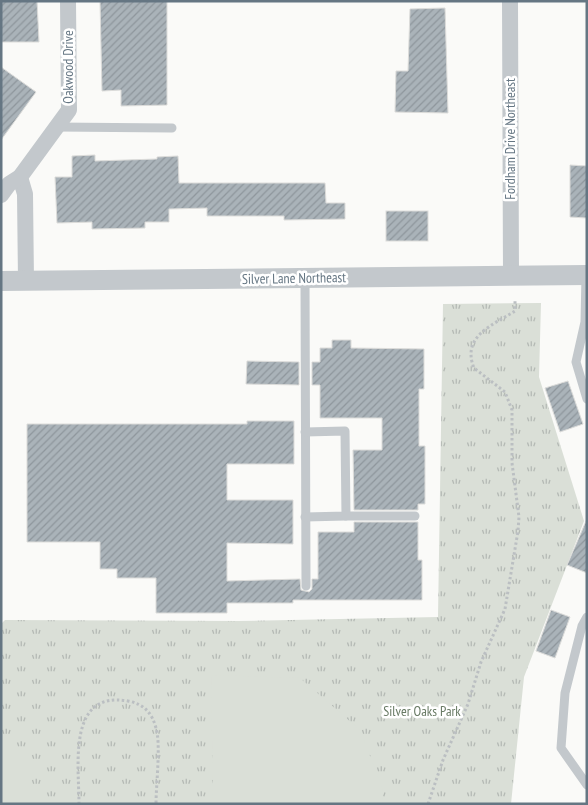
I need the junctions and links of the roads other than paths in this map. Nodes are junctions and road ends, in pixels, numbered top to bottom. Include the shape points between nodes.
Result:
1 (68, 1) edge
2 (510, 1) edge
3 (56, 127) junction
4 (172, 128) dead end
5 (20, 177) junction
6 (1, 195) edge
7 (586, 274) edge
8 (511, 276) junction
9 (305, 277) junction
10 (1, 281) edge
11 (26, 281) junction
12 (587, 399) edge
13 (305, 432) junction
14 (346, 516) junction
15 (415, 516) dead end
16 (305, 517) junction
17 (306, 586) dead end
18 (587, 617) edge
19 (587, 785) edge

1 - 3 street, Oakwood Drive via 69,110
2 - 8 street, Fordham Drive Northeast
3 - 4 lane
3 - 5 street, Oakwood Drive
5 - 6 street, Oakwood Drive
5 - 11 street via 25,194
7 - 8 street, Silver Lane Northeast
7 - 12 lane via 585,322 576,362
8 - 9 street, Silver Lane Northeast
9 - 11 street, Silver Lane Northeast
9 - 13 lane
10 - 11 street, Silver Lane Northeast
13 - 14 lane via 345,431
13 - 16 lane
14 - 15 lane
14 - 16 lane
16 - 17 lane
18 - 19 lane via 565,693 561,748

